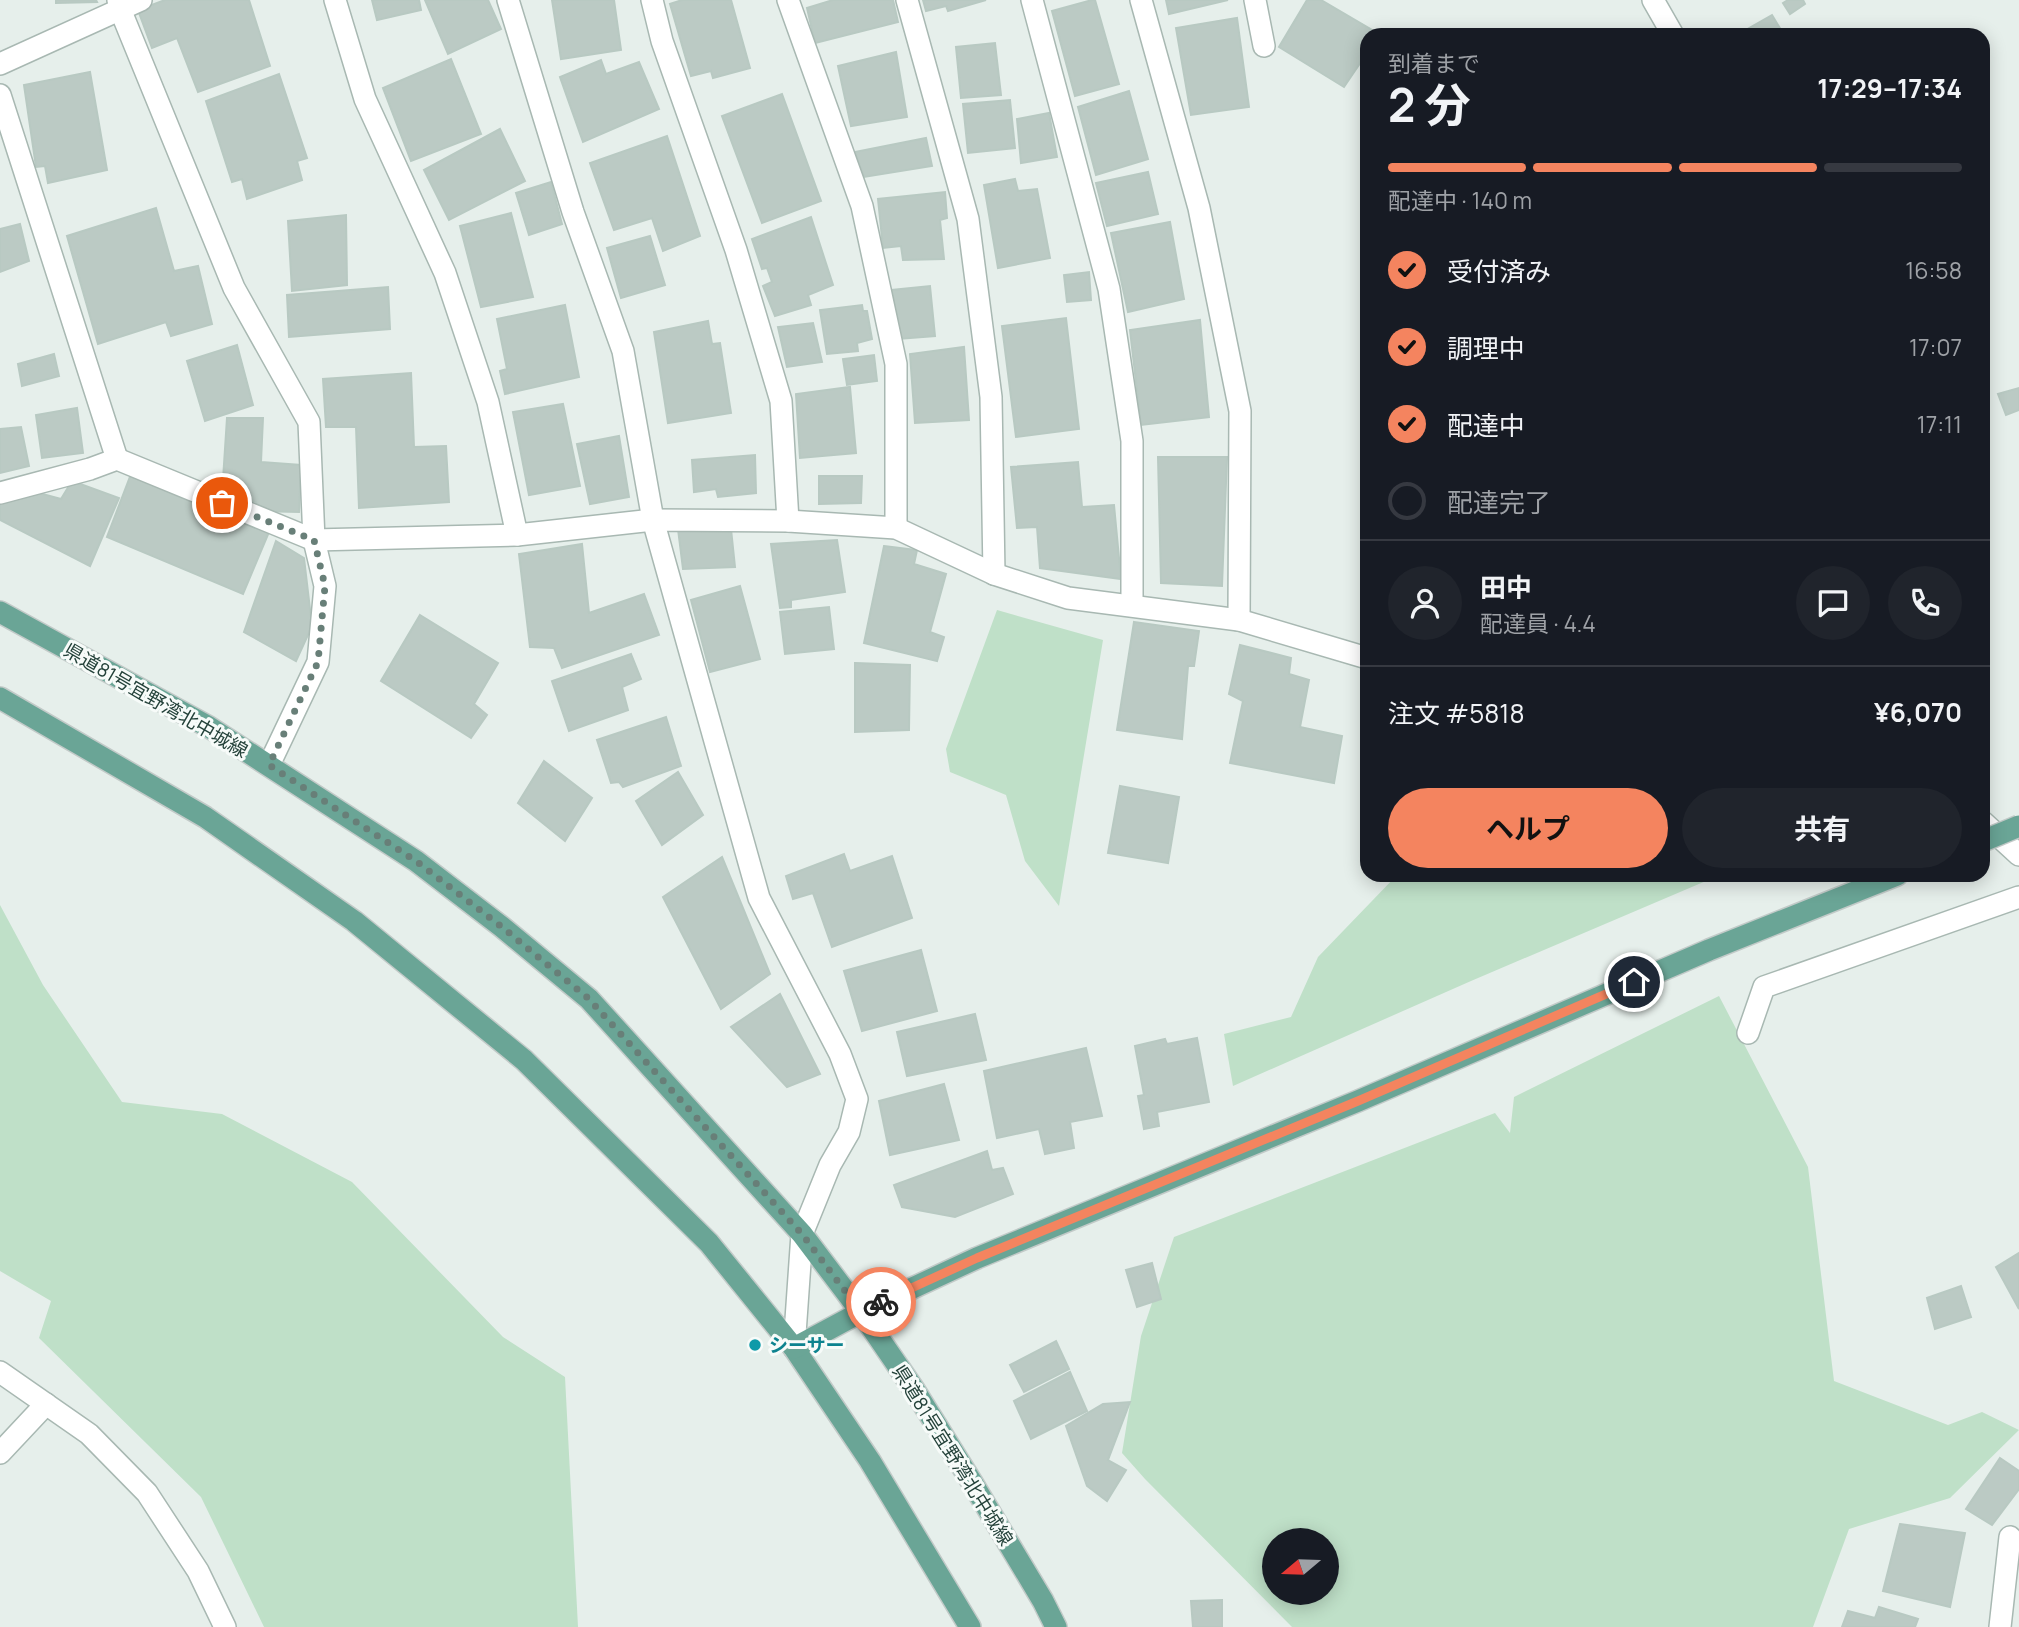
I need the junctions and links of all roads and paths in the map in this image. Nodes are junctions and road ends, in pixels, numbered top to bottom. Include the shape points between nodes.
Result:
1 (141, 0) edge
2 (335, 0) edge
3 (508, 0) edge
4 (652, 0) edge
5 (789, 0) edge
6 (907, 0) edge
7 (1032, 0) edge
8 (1142, 0) edge
9 (1255, 0) edge
10 (1653, 0) edge
11 (119, 4) edge
12 (1669, 28) edge
13 (1264, 46) dead end
14 (0, 64) edge
15 (0, 95) edge
16 (117, 459) junction
17 (0, 493) edge
18 (653, 520) junction
19 (788, 522) junction
20 (896, 527) junction
21 (517, 535) junction
22 (314, 540) junction
23 (994, 574) junction
24 (1132, 605) junction
25 (0, 612) edge
26 (1239, 620) junction
27 (1360, 656) edge
28 (0, 698) edge
29 (269, 765) junction
30 (2019, 826) edge
31 (1990, 828) edge
32 (1990, 838) edge
33 (2019, 855) edge
34 (1879, 882) edge
35 (2019, 897) edge
36 (1748, 1033) dead end
37 (802, 1234) junction
38 (861, 1312) junction
39 (794, 1348) junction
40 (0, 1372) edge
41 (46, 1404) junction
42 (0, 1453) edge
43 (2010, 1538) dead end
44 (225, 1627) edge
45 (970, 1627) edge
46 (1056, 1627) edge
47 (2000, 1627) edge

1 - 11 street
2 - 21 street via 365,99 449,286 488,402
3 - 18 street via 573,212 622,351
4 - 19 street via 781,401
5 - 20 street via 862,206 896,363
6 - 23 street via 968,219 991,397
7 - 24 street via 1109,289 1132,441
8 - 26 street via 1199,208 1240,411
9 - 13 street
10 - 12 street
11 - 14 street
11 - 22 street via 234,288 309,422
15 - 16 street
16 - 17 street
16 - 22 street
18 - 19 street
18 - 21 street
18 - 37 street via 759,898 840,1054 857,1099 849,1132
19 - 20 street
20 - 23 street
21 - 22 street
22 - 29 street via 325,586 318,662
23 - 24 street via 1068,598
24 - 26 street
25 - 29 main road, 県道81号宜野湾北中城線
26 - 27 street
28 - 39 main road via 205,817 376,938 524,1060 709,1243
29 - 37 main road, 県道81号宜野湾北中城線 via 416,861 589,999
30 - 32 main road, bridge
31 - 33 street
34 - 38 main road via 977,1258
35 - 36 street via 1764,987
37 - 38 main road, 県道81号宜野湾北中城線
37 - 39 street
38 - 39 main road
38 - 46 main road, 県道81号宜野湾北中城線 via 973,1484
39 - 45 main road via 870,1461
40 - 41 street
41 - 42 street
41 - 44 street via 89,1434 147,1493 198,1571
43 - 47 street

